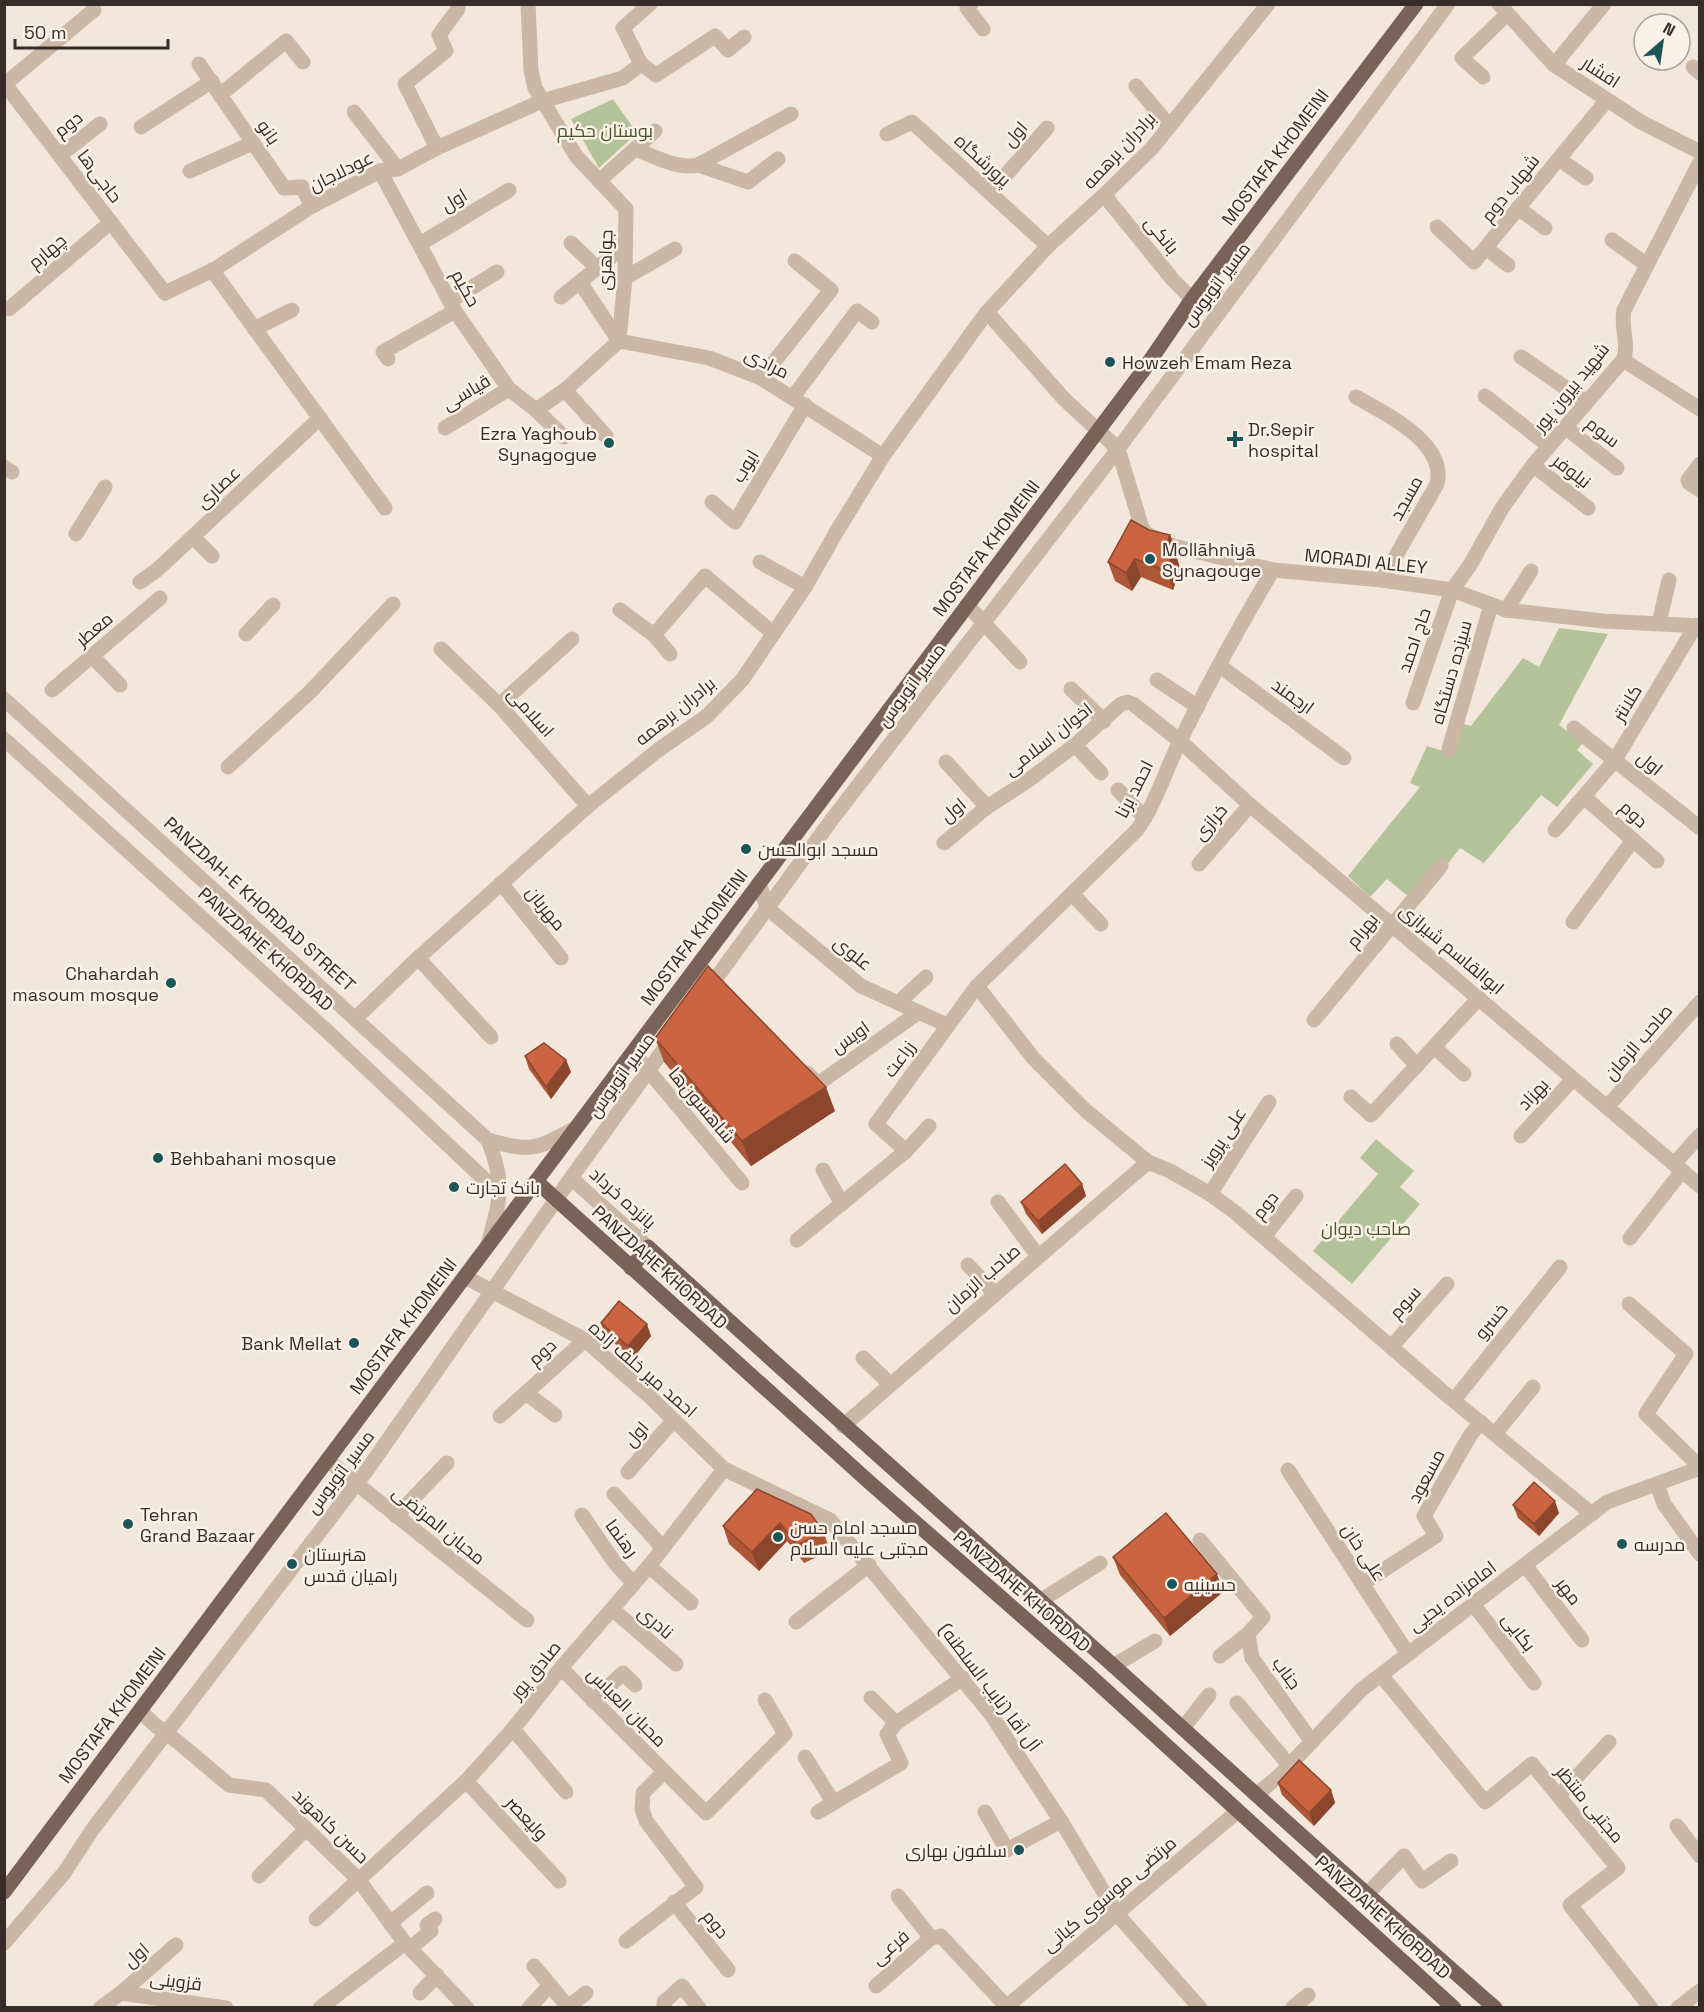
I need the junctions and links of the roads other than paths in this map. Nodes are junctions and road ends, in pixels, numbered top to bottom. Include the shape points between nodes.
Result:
1 (528, 4) edge
2 (650, 4) edge
3 (971, 4) edge
4 (1268, 4) edge
5 (1416, 4) edge
6 (1448, 4) edge
7 (1604, 4) edge
8 (458, 9) dead end
9 (1503, 9) edge
10 (94, 10) dead end
11 (983, 29) dead end
12 (744, 38) dead end
13 (303, 62) dead end
14 (199, 64) dead end
15 (641, 64) junction
16 (1554, 65) junction
17 (1483, 77) dead end
18 (212, 81) junction
19 (5, 84) edge
20 (1136, 86) dead end
21 (220, 95) junction
22 (542, 100) junction
23 (1607, 100) junction
24 (354, 112) dead end
25 (790, 114) dead end
26 (100, 124) dead end
27 (1169, 125) junction
28 (141, 127) dead end
29 (1047, 128) dead end
30 (655, 132) dead end
31 (887, 134) dead end
32 (253, 143) junction
33 (437, 148) junction
34 (635, 149) junction
35 (1700, 152) edge
36 (60, 155) junction
37 (778, 159) dead end
38 (1558, 159) junction
39 (1700, 162) edge
40 (698, 165) junction
41 (398, 169) junction
42 (190, 171) dead end
43 (380, 171) junction
44 (1586, 178) dead end
45 (599, 181) junction
46 (509, 190) dead end
47 (990, 193) junction
48 (1104, 195) junction
49 (312, 206) junction
50 (1518, 208) junction
51 (111, 222) junction
52 (1437, 227) dead end
53 (1545, 228) dead end
54 (1612, 240) dead end
55 (571, 243) dead end
56 (420, 244) junction
57 (626, 245) junction
58 (1048, 246) junction
59 (1486, 248) junction
60 (675, 249) dead end
61 (795, 261) dead end
62 (1646, 264) junction
63 (1508, 265) dead end
64 (597, 268) junction
65 (212, 270) junction
66 (497, 272) dead end
67 (625, 279) junction
68 (580, 282) junction
69 (165, 293) joint
70 (561, 297) dead end
71 (1192, 299) junction
72 (452, 306) junction
73 (9, 309) dead end
74 (292, 309) dead end
75 (987, 312) junction
76 (872, 322) dead end
77 (254, 329) junction
78 (619, 341) junction
79 (1521, 357) dead end
80 (388, 359) dead end
81 (1623, 360) junction
82 (761, 378) junction
83 (508, 389) junction
84 (566, 390) junction
85 (1485, 396) dead end
86 (1356, 397) dead end
87 (799, 401) junction
88 (1697, 401) edge
89 (1586, 402) junction
90 (536, 410) junction
91 (320, 418) junction
92 (1565, 427) junction
93 (445, 428) dead end
94 (1098, 431) junction
95 (606, 436) dead end
96 (564, 437) dead end
97 (1549, 446) junction
98 (1118, 449) junction
99 (883, 456) junction
100 (1700, 464) edge
101 (1533, 465) junction
102 (1617, 468) dead end
103 (1694, 486) edge
104 (105, 487) dead end
105 (712, 502) dead end
106 (385, 508) dead end
107 (1588, 508) dead end
108 (1139, 522) junction
109 (76, 534) dead end
110 (193, 537) junction
111 (1128, 542) edge
112 (212, 556) dead end
113 (760, 562) dead end
114 (1273, 570) junction
115 (1531, 571) dead end
116 (1382, 580) junction
117 (1669, 580) dead end
118 (140, 582) dead end
119 (805, 588) junction
120 (1452, 590) junction
121 (160, 598) dead end
122 (393, 604) dead end
123 (273, 605) dead end
124 (968, 605) junction
125 (1498, 608) junction
126 (621, 610) dead end
127 (983, 622) junction
128 (1659, 623) junction
129 (1698, 625) edge
130 (773, 633) junction
131 (246, 634) dead end
132 (654, 635) junction
133 (572, 639) dead end
134 (441, 649) dead end
135 (670, 654) dead end
136 (92, 656) junction
137 (1020, 662) dead end
138 (1220, 666) junction
139 (1157, 680) dead end
140 (120, 685) dead end
141 (1071, 689) dead end
142 (52, 690) dead end
143 (4, 699) edge
144 (1413, 703) dead end
145 (499, 705) junction
146 (1198, 707) junction
147 (1104, 721) junction
148 (1574, 728) dead end
149 (4, 739) edge
150 (1180, 741) junction
151 (1075, 745) junction
152 (1449, 749) dead end
153 (1344, 758) dead end
154 (1616, 760) junction
155 (946, 762) dead end
156 (228, 767) dead end
157 (1101, 773) dead end
158 (1118, 790) dead end
159 (1584, 797) junction
160 (1250, 805) junction
161 (588, 806) junction
162 (987, 807) junction
163 (1145, 818) junction
164 (1700, 828) edge
165 (1555, 830) dead end
166 (1633, 840) junction
167 (944, 843) dead end
168 (1657, 861) dead end
169 (1199, 864) dead end
170 (1441, 866) dead end
171 (501, 883) junction
172 (759, 883) junction
173 (1072, 894) junction
174 (767, 908) junction
175 (1573, 922) dead end
176 (1101, 924) dead end
177 (1392, 924) junction
178 (418, 958) junction
179 (561, 958) dead end
180 (926, 977) dead end
181 (977, 986) junction
182 (1479, 998) junction
183 (1700, 1002) edge
184 (898, 1003) junction
185 (697, 1004) edge
186 (919, 1012) junction
187 (356, 1018) junction
188 (1314, 1020) dead end
189 (683, 1023) edge
190 (947, 1025) junction
191 (491, 1037) dead end
192 (1397, 1044) dead end
193 (1434, 1047) junction
194 (633, 1052) junction
195 (1417, 1066) junction
196 (648, 1071) junction
197 (805, 1071) edge
198 (1464, 1074) dead end
199 (1573, 1079) junction
200 (1351, 1097) dead end
201 (1269, 1102) dead end
202 (1607, 1107) junction
203 (929, 1126) dead end
204 (576, 1128) junction
205 (1700, 1134) edge
206 (1521, 1136) dead end
207 (488, 1140) junction
208 (906, 1151) junction
209 (1148, 1162) junction
210 (1678, 1168) junction
211 (823, 1170) dead end
212 (571, 1178) junction
213 (536, 1181) junction
214 (742, 1183) dead end
215 (1700, 1186) edge
216 (499, 1193) junction
217 (1210, 1194) junction
218 (1296, 1196) dead end
219 (556, 1200) junction
220 (998, 1202) dead end
221 (842, 1204) junction
222 (1264, 1237) junction
223 (1630, 1239) dead end
224 (797, 1240) dead end
225 (488, 1245) junction
226 (648, 1247) junction
227 (1038, 1256) junction
228 (969, 1265) dead end
229 (1560, 1267) dead end
230 (631, 1268) junction
231 (465, 1277) junction
232 (1447, 1284) dead end
233 (493, 1292) junction
234 (995, 1294) junction
235 (1629, 1304) dead end
236 (585, 1340) junction
237 (1391, 1347) junction
238 (863, 1358) dead end
239 (890, 1384) junction
240 (1533, 1387) dead end
241 (526, 1393) junction
242 (1454, 1400) junction
243 (555, 1414) dead end
244 (500, 1416) dead end
245 (673, 1421) junction
246 (1481, 1422) junction
247 (843, 1426) junction
248 (1495, 1434) junction
249 (327, 1460) junction
250 (447, 1463) dead end
251 (1700, 1467) edge
252 (724, 1469) junction
253 (1288, 1470) dead end
254 (628, 1472) dead end
255 (356, 1484) junction
256 (1657, 1484) junction
257 (614, 1494) dead end
258 (1592, 1514) junction
259 (582, 1515) dead end
260 (396, 1516) junction
261 (1200, 1540) dead end
262 (663, 1548) junction
263 (1700, 1554) edge
264 (1100, 1563) dead end
265 (868, 1565) junction
266 (1525, 1565) junction
267 (649, 1566) junction
268 (1002, 1567) junction
269 (633, 1583) junction
270 (1362, 1584) junction
271 (987, 1586) junction
272 (1040, 1601) junction
273 (691, 1603) dead end
274 (1473, 1604) junction
275 (612, 1609) junction
276 (527, 1620) dead end
277 (795, 1622) dead end
278 (1248, 1634) junction
279 (1582, 1640) dead end
280 (1155, 1641) dead end
281 (1408, 1654) junction
282 (1220, 1656) dead end
283 (676, 1664) dead end
284 (1113, 1666) junction
285 (561, 1668) junction
286 (1381, 1674) junction
287 (963, 1678) junction
288 (1534, 1683) dead end
289 (635, 1685) dead end
290 (1209, 1695) dead end
291 (871, 1698) dead end
292 (765, 1700) dead end
293 (593, 1701) junction
294 (1237, 1703) dead end
295 (140, 1710) junction
296 (896, 1723) junction
297 (1183, 1728) junction
298 (513, 1730) junction
299 (166, 1733) junction
300 (1312, 1742) junction
301 (1609, 1742) dead end
302 (806, 1757) dead end
303 (1289, 1766) junction
304 (664, 1772) junction
305 (466, 1781) junction
306 (566, 1792) dead end
307 (1256, 1795) junction
308 (1559, 1796) junction
309 (833, 1802) junction
310 (1238, 1811) junction
311 (818, 1812) dead end
312 (985, 1812) dead end
313 (1061, 1821) junction
314 (1677, 1826) dead end
315 (306, 1829) junction
316 (1700, 1856) edge
317 (1451, 1861) dead end
318 (259, 1876) dead end
319 (358, 1879) junction
320 (559, 1881) dead end
321 (4, 1892) edge
322 (427, 1893) dead end
323 (1366, 1894) junction
324 (898, 1896) dead end
325 (674, 1902) junction
326 (1117, 1914) junction
327 (316, 1919) dead end
328 (435, 1919) dead end
329 (390, 1923) junction
330 (931, 1938) junction
331 (626, 1941) dead end
332 (4, 1943) edge
333 (176, 1945) dead end
334 (407, 1945) junction
335 (534, 1966) dead end
336 (728, 1970) dead end
337 (436, 1976) junction
338 (550, 1985) junction
339 (876, 1986) dead end
340 (1700, 1991) edge
341 (121, 1993) junction
342 (420, 1993) dead end
343 (586, 1994) dead end
344 (1308, 1995) dead end
345 (100, 2007) edge
346 (226, 2007) edge
347 (320, 2007) edge
348 (467, 2007) edge
349 (529, 2007) edge
350 (664, 2007) edge
351 (699, 2007) edge
352 (1006, 2007) edge
353 (1200, 2007) edge
354 (1292, 2007) edge
355 (1454, 2007) edge
356 (1495, 2007) edge
357 (1651, 2007) edge
358 (1678, 2007) edge

1 - 22 street, جواهری via 531,70
2 - 15 street via 623,28
3 - 11 street via 966,8
4 - 27 street, برادران برهمه
5 - 71 main road, MOSTAFA KHOMEINI
6 - 98 street, مسیر اتوبوس
7 - 16 street
8 - 33 street via 439,35 446,51 405,84
9 - 16 street, افشار
9 - 17 street via 1462,58
10 - 19 street
12 - 15 street via 728,50 715,36 656,75
13 - 21 street via 286,41
14 - 18 street, بانو
15 - 22 street via 623,78
16 - 23 street, افشار
18 - 21 street, بانو
18 - 28 street
19 - 36 street, حاجی‌ها
20 - 27 street
21 - 32 street, بانو
22 - 33 street, عودلاجان
22 - 45 street, جواهری via 576,156
23 - 35 street, افشار
23 - 38 street, شهاب دوم
24 - 41 street
25 - 40 street
26 - 36 street, دوم
27 - 48 street, برادران برهمه via 1152,148
29 - 47 street, اول
30 - 34 street
31 - 47 street, پرورشگاه via 912,122
32 - 42 street
32 - 49 street, بانو via 284,188 302,187
33 - 41 street, عودلاجان
34 - 40 street via 681,166
34 - 45 street
36 - 51 street, حاجی‌ها
37 - 40 street via 748,182
38 - 44 street
38 - 50 street, شهاب دوم
39 - 62 street, شهید بیرون پور
41 - 43 street, عودلاجان
43 - 49 street, عودلاجان
43 - 56 street, حکیم
45 - 57 street, جواهری via 626,209
46 - 56 street, اول
47 - 58 street, پرورشگاه
48 - 58 street, برادران برهمه
48 - 71 street, بانکی
49 - 65 street, عودلاجان
50 - 53 street
50 - 59 street, شهاب دوم
51 - 69 street, حاجی‌ها
51 - 73 street, چهارم
52 - 59 street, شهاب دوم via 1471,266
54 - 62 street
55 - 64 street
56 - 72 street, حکیم
57 - 64 street
57 - 67 street, جواهری
58 - 75 street, برادران برهمه
59 - 63 street
60 - 67 street
61 - 82 street via 831,290
62 - 81 street, شهید بیرون پور via 1622,317 1626,350
64 - 68 street
65 - 69 street, عودلاجان
65 - 77 street
66 - 72 street
67 - 78 street, جواهری
68 - 70 street
68 - 78 street
71 - 94 main road, MOSTAFA KHOMEINI
72 - 80 street via 383,352
72 - 83 street, حکیم
74 - 77 street
75 - 94 street via 1064,399
75 - 99 street, برادران برهمه
76 - 87 street via 857,311
77 - 91 street
78 - 82 street, مرادی via 709,358
78 - 84 street
79 - 89 street
81 - 88 street
81 - 89 street, شهید بیرون پور
82 - 87 street, مرادی
83 - 90 street, حکیم
83 - 93 street, قیاسی
84 - 90 street
84 - 95 street
85 - 97 street
86 - 116 street, مسجد via 1409,430 1427,447 1440,474
87 - 99 street, مرادی
87 - 105 street, ایوب via 735,522
89 - 92 street, شهید بیرون پور
90 - 96 street, حکیم
91 - 106 street
91 - 110 street, عصاری
92 - 97 street, شهید بیرون پور
92 - 102 street, سوم
94 - 98 street
94 - 124 main road, MOSTAFA KHOMEINI
97 - 101 street, شهید بیرون پور
98 - 108 street
98 - 127 street, مسیر اتوبوس
99 - 119 street, برادران برهمه
100 - 103 street via 1689,477
101 - 107 street, نیلوفر
101 - 120 street, شهید بیرون پور
104 - 109 street
108 - 111 street
108 - 114 street, MORADI ALLEY via 1147,534 1173,546
110 - 112 street
110 - 118 street, عصاری
113 - 119 street
114 - 116 street, MORADI ALLEY
114 - 138 street, احمد برنا
115 - 125 street, سیزده دستگاه
116 - 120 street, MORADI ALLEY
117 - 128 street
119 - 130 street, برادران برهمه
120 - 125 street, MORADI ALLEY
120 - 144 street, حاج احمد
121 - 136 street, معطر
122 - 156 street via 310,692
123 - 131 street
124 - 127 street
124 - 172 main road, MOSTAFA KHOMEINI
125 - 128 street, MORADI ALLEY via 1603,621
125 - 152 street, سیزده دستگاه
126 - 132 street
127 - 137 street
127 - 174 street, مسیر اتوبوس
128 - 129 street, MORADI ALLEY
129 - 154 street, کلانتر
130 - 132 street via 705,576
130 - 161 street, برادران برهمه via 742,680 707,716
132 - 135 street
133 - 145 street
134 - 145 street, اسلامی
136 - 140 street
136 - 142 street, معطر
138 - 146 street, احمد برنا
138 - 153 street, ارجمند
139 - 146 street
141 - 147 street
143 - 187 street, PANZDAH-E KHORDAD STREET
145 - 161 street, اسلامی
146 - 150 street, احمد برنا
147 - 150 street, اخوان اسلامی via 1127,702
147 - 151 street, اخوان اسلامی
148 - 154 street, اول
149 - 216 street, PANZDAHE KHORDAD via 328,1032
150 - 160 street, ابوالقاسم شیرازی
150 - 163 street, احمد برنا
151 - 157 street
151 - 162 street, اخوان اسلامی
154 - 159 street, کلانتر
154 - 164 street, اول
155 - 162 street
158 - 163 street
159 - 165 street, کلانتر
159 - 166 street, دوم
160 - 169 street, خرازی
160 - 177 street, ابوالقاسم شیرازی
161 - 171 street, برادران برهمه
162 - 167 street, اول
163 - 173 street, احمد برنا
166 - 168 street, دوم
166 - 175 street
170 - 177 street, بهرام
171 - 178 street, برادران برهمه
171 - 179 street, مهربان
172 - 174 street
172 - 194 main road, MOSTAFA KHOMEINI
173 - 176 street
173 - 181 street, احمد برنا
174 - 184 street, علوی via 861,986
174 - 185 street, مسیر اتوبوس
177 - 182 street, ابوالقاسم شیرازی
177 - 188 street, بهرام
178 - 187 street, برادران برهمه
178 - 191 street
180 - 184 street
181 - 190 street, زراعت
181 - 209 street via 1034,1059 1085,1110
182 - 193 street
182 - 199 street, ابوالقاسم شیرازی
183 - 202 street, صاحب الزمان
184 - 186 street, علوی
186 - 190 street, علوی
186 - 197 street, اویس via 818,1084
187 - 207 street, PANZDAH-E KHORDAD STREET
189 - 196 street, مسیر اتوبوس
190 - 208 street, زراعت via 876,1124
192 - 195 street
193 - 195 street
193 - 198 street
194 - 196 street, شاهسون‌ها
194 - 204 main road, MOSTAFA KHOMEINI
195 - 200 street via 1371,1115
196 - 212 street, مسیر اتوبوس
196 - 214 street, شاهسون‌ها
199 - 202 street, ابوالقاسم شیرازی
199 - 206 street, بهزاد
201 - 217 street, علی پرویز
202 - 210 street, ابوالقاسم شیرازی
203 - 208 street
204 - 207 street via 534,1148 516,1148
204 - 213 main road, MOSTAFA KHOMEINI
205 - 210 street
207 - 216 street via 496,1163
208 - 221 street
209 - 217 street
209 - 227 street, صاحب الزمان
210 - 215 street, ابوالقاسم شیرازی
210 - 223 street
211 - 221 street
212 - 219 street, مسیر اتوبوس
212 - 226 street, پانزده خرداد
213 - 219 main road, PANZDAHE KHORDAD
213 - 225 main road, MOSTAFA KHOMEINI
216 - 225 street
217 - 222 street
218 - 222 street, دوم
219 - 230 main road, PANZDAHE KHORDAD
219 - 233 street, مسیر اتوبوس
220 - 227 street
221 - 224 street
222 - 237 street
225 - 231 main road, MOSTAFA KHOMEINI
226 - 230 main road
226 - 247 main road, PANZDAHE KHORDAD
227 - 234 street, صاحب الزمان
228 - 234 street
229 - 242 street, خسرو
230 - 271 main road, PANZDAHE KHORDAD
231 - 233 street, احمد میر خلف زاده
231 - 249 main road, MOSTAFA KHOMEINI
232 - 237 street, سوم
233 - 236 street, احمد میر خلف زاده
233 - 255 street, مسیر اتوبوس
234 - 239 street, صاحب الزمان
235 - 251 street via 1686,1354 1646,1414
236 - 241 street, دوم
236 - 245 street, احمد میر خلف زاده
237 - 242 street
238 - 239 street
239 - 247 street, صاحب الزمان
240 - 248 street
241 - 243 street, دوم
241 - 244 street, دوم
242 - 246 street
245 - 252 street, احمد میر خلف زاده
245 - 254 street, اول
246 - 248 street
246 - 270 street, مسعود via 1424,1516 1436,1536
247 - 268 main road, PANZDAHE KHORDAD
248 - 258 street
249 - 255 street, محبان المرتضی
249 - 295 main road, MOSTAFA KHOMEINI
250 - 260 street
251 - 256 street, امامزاده یحیی
252 - 262 street, صادق پور
252 - 265 street, آل آقا (نایب السلطنه) via 830,1520
253 - 270 street, علی خان
255 - 260 street, محبان المرتضی
255 - 299 street, مسیر اتوبوس
256 - 258 street, امامزاده یحیی via 1607,1503
256 - 263 street via 1664,1504
257 - 262 street
258 - 266 street, امامزاده یحیی
259 - 269 street, رهنما
260 - 276 street, محبان المرتضی
261 - 278 street via 1263,1617
262 - 267 street, صادق پور
264 - 272 street
265 - 277 street
265 - 287 street, آل آقا (نایب السلطنه)
266 - 274 street, امامزاده یحیی
266 - 279 street, مهر
267 - 269 street, صادق پور
267 - 273 street
268 - 271 main road via 986,1571
268 - 272 main road, PANZDAHE KHORDAD
269 - 275 street, صادق پور
270 - 281 street, علی خان
271 - 310 main road, PANZDAHE KHORDAD
272 - 284 main road, PANZDAHE KHORDAD
274 - 281 street, امامزاده یحیی
274 - 288 street, بکایی
275 - 283 street, نادری
275 - 285 street, صادق پور
278 - 282 street
278 - 300 street, جناب via 1252,1658
280 - 284 street
281 - 286 street, امامزاده یحیی
284 - 297 main road, PANZDAHE KHORDAD
285 - 293 street, محبان العباس
285 - 298 street, صادق پور
286 - 300 street, امامزاده یحیی
286 - 308 street, مجتبی منتظر via 1485,1802 1532,1764
287 - 296 street
287 - 313 street, آل آقا (نایب السلطنه)
289 - 293 street via 623,1673
290 - 297 street
291 - 296 street
292 - 304 street, محبان العباس via 785,1734 706,1813
293 - 304 street, محبان العباس
294 - 303 street
295 - 299 street, حسن کاهوند
295 - 321 main road, MOSTAFA KHOMEINI
296 - 309 street via 887,1734 901,1763
297 - 307 main road, PANZDAHE KHORDAD
298 - 305 street, صادق پور
298 - 306 street
299 - 315 street, حسن کاهوند via 229,1785 266,1790
299 - 332 street, مسیر اتوبوس via 64,1873
300 - 303 street, امامزاده یحیی
301 - 308 street
302 - 309 street
303 - 307 street, امامزاده یحیی
304 - 325 street, محبان العباس via 643,1793 642,1809 646,1821 696,1887
305 - 319 street, صادق پور
305 - 320 street, ولیعصر
307 - 323 main road, PANZDAHE KHORDAD
308 - 357 street, مجتبی منتظر via 1618,1868 1570,1905
309 - 311 street
310 - 326 street, مرتضی موسوی کیانی
310 - 355 main road, PANZDAHE KHORDAD
312 - 313 street via 1007,1850
313 - 326 street, آل آقا (نایب السلطنه)
314 - 316 street
315 - 318 street
315 - 319 street, حسن کاهوند
317 - 323 street via 1422,1881 1404,1856
319 - 327 street
319 - 329 street, حسن کاهوند
322 - 329 street
323 - 356 main road, PANZDAHE KHORDAD
324 - 330 street
325 - 331 street, محبان العباس
325 - 336 street, دوم
326 - 352 street, مرتضی موسوی کیانی
326 - 353 street, آل آقا (نایب السلطنه)
328 - 334 street via 427,1925 431,1931
329 - 334 street, حسن کاهوند
330 - 339 street, فرعی
330 - 352 street via 941,1936
333 - 341 street, اول
334 - 337 street, حسن کاهوند
334 - 347 street
335 - 338 street
337 - 342 street
337 - 348 street, حسن کاهوند
338 - 343 street via 568,2007
338 - 349 street
340 - 358 street
341 - 345 street, اول
341 - 346 street, قزوینی
344 - 354 street
350 - 351 street via 663,2002 682,1986

